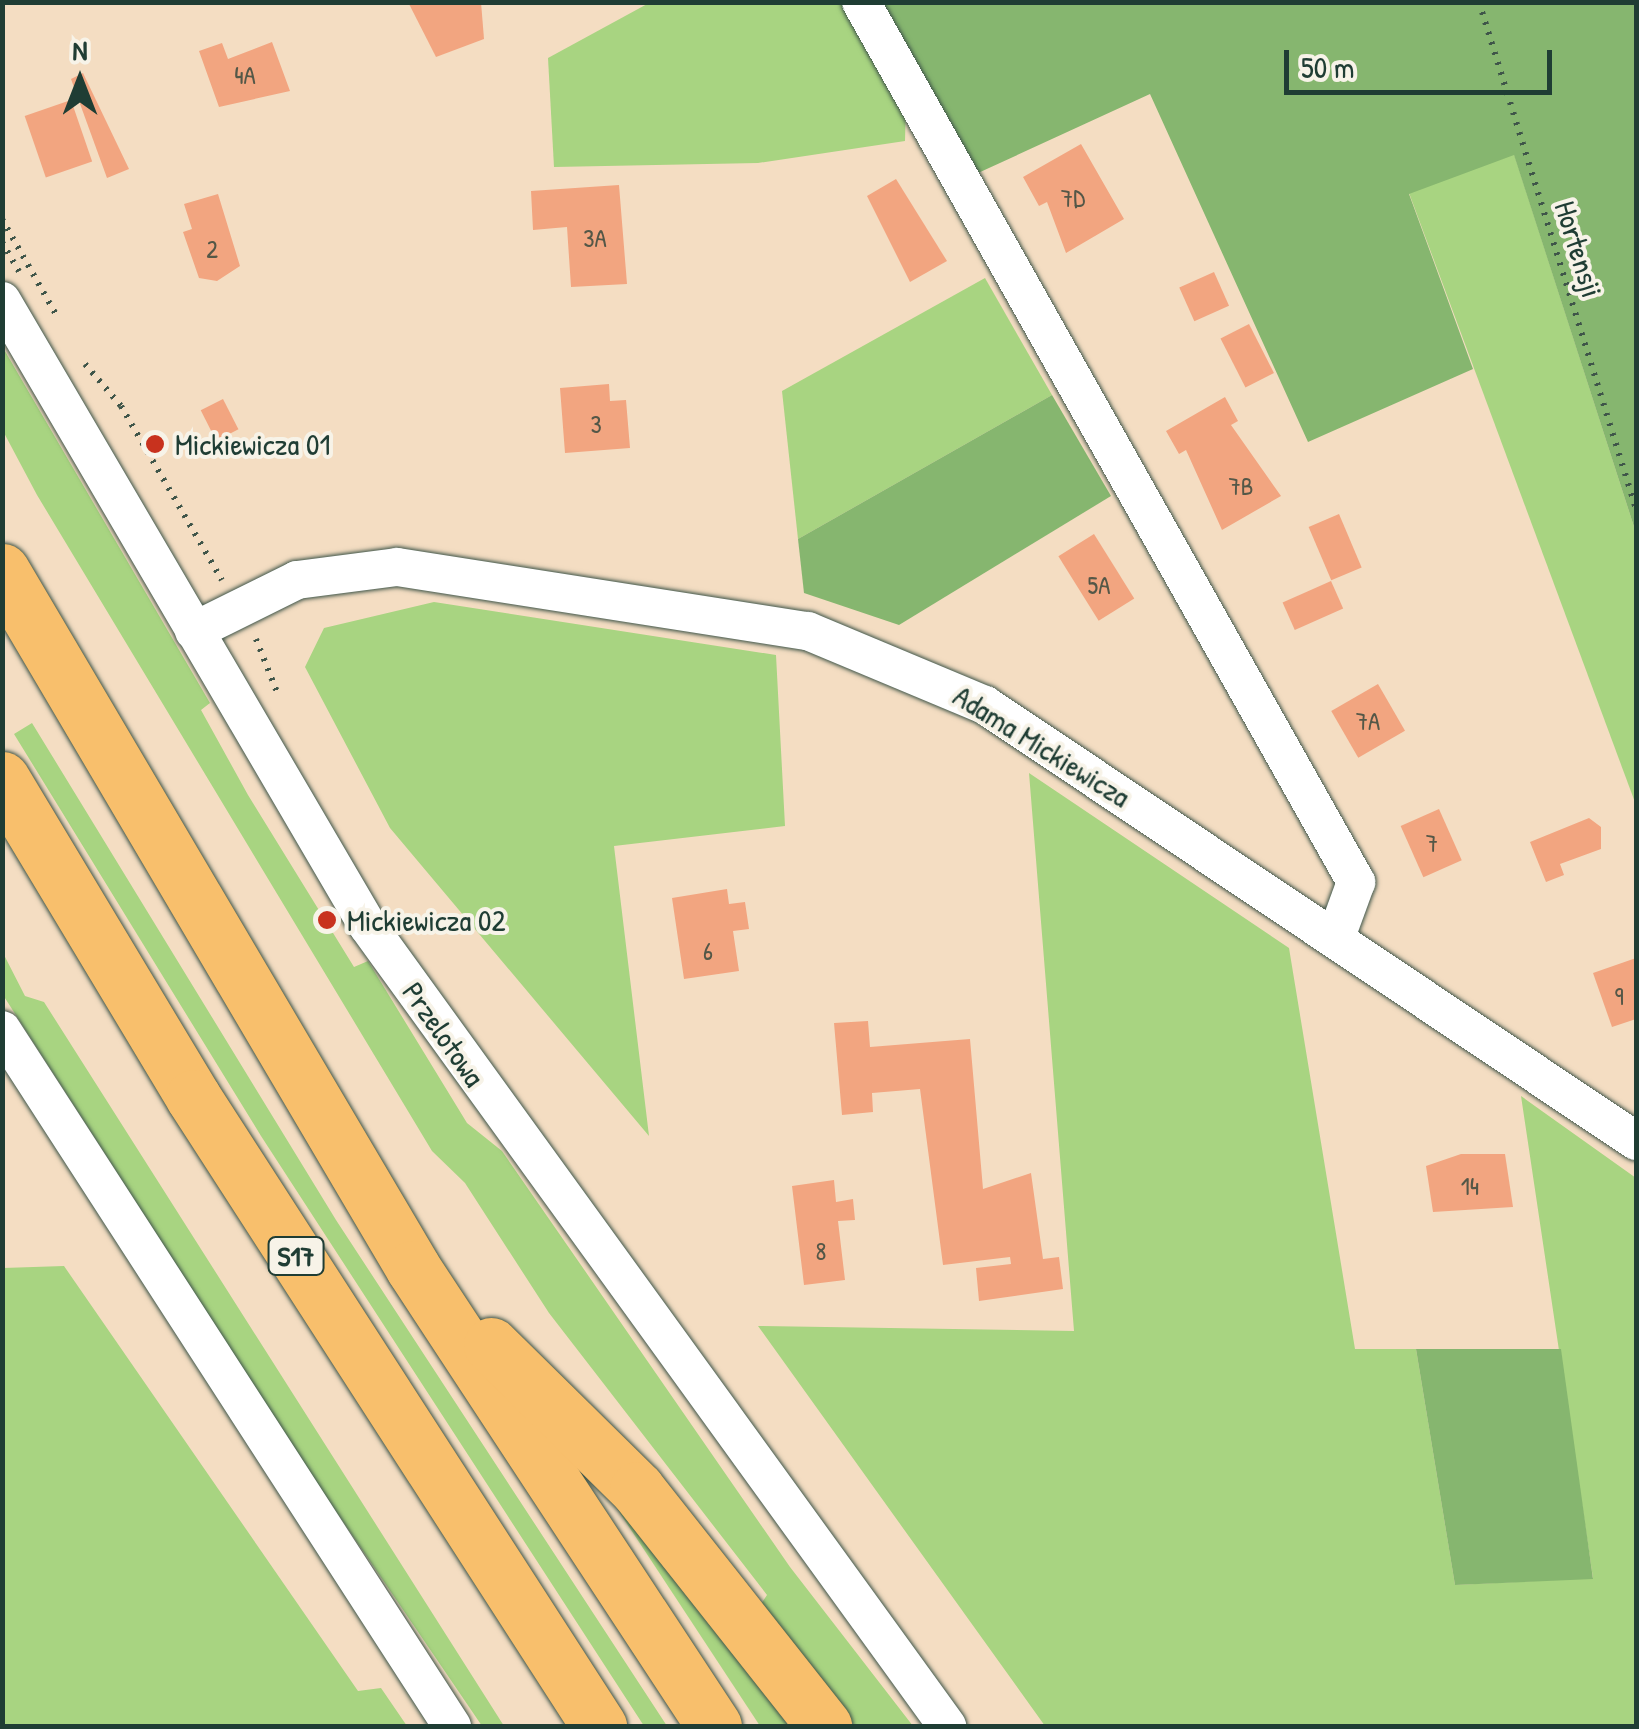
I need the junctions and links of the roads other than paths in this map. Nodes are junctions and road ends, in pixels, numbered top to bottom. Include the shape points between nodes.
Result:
1 (862, 2) edge
2 (2, 301) edge
3 (2, 570) edge
4 (219, 617) junction
5 (2, 779) edge
6 (1336, 938) junction
7 (2, 1030) edge
8 (1636, 1141) edge
9 (413, 1268) junction
10 (452, 1726) edge
11 (599, 1726) edge
12 (714, 1726) edge
13 (824, 1726) edge
14 (947, 1726) edge

1 - 6 street via 1356,882
2 - 4 street, Przelotowa
3 - 9 highway
4 - 6 street, Adama Mickiewicza via 297,580 397,567 808,631 985,705
4 - 14 street, Przelotowa via 378,940
5 - 11 highway, S17 via 193,1097
6 - 8 street, Adama Mickiewicza
7 - 10 street
9 - 12 highway
9 - 13 highway via 637,1490

